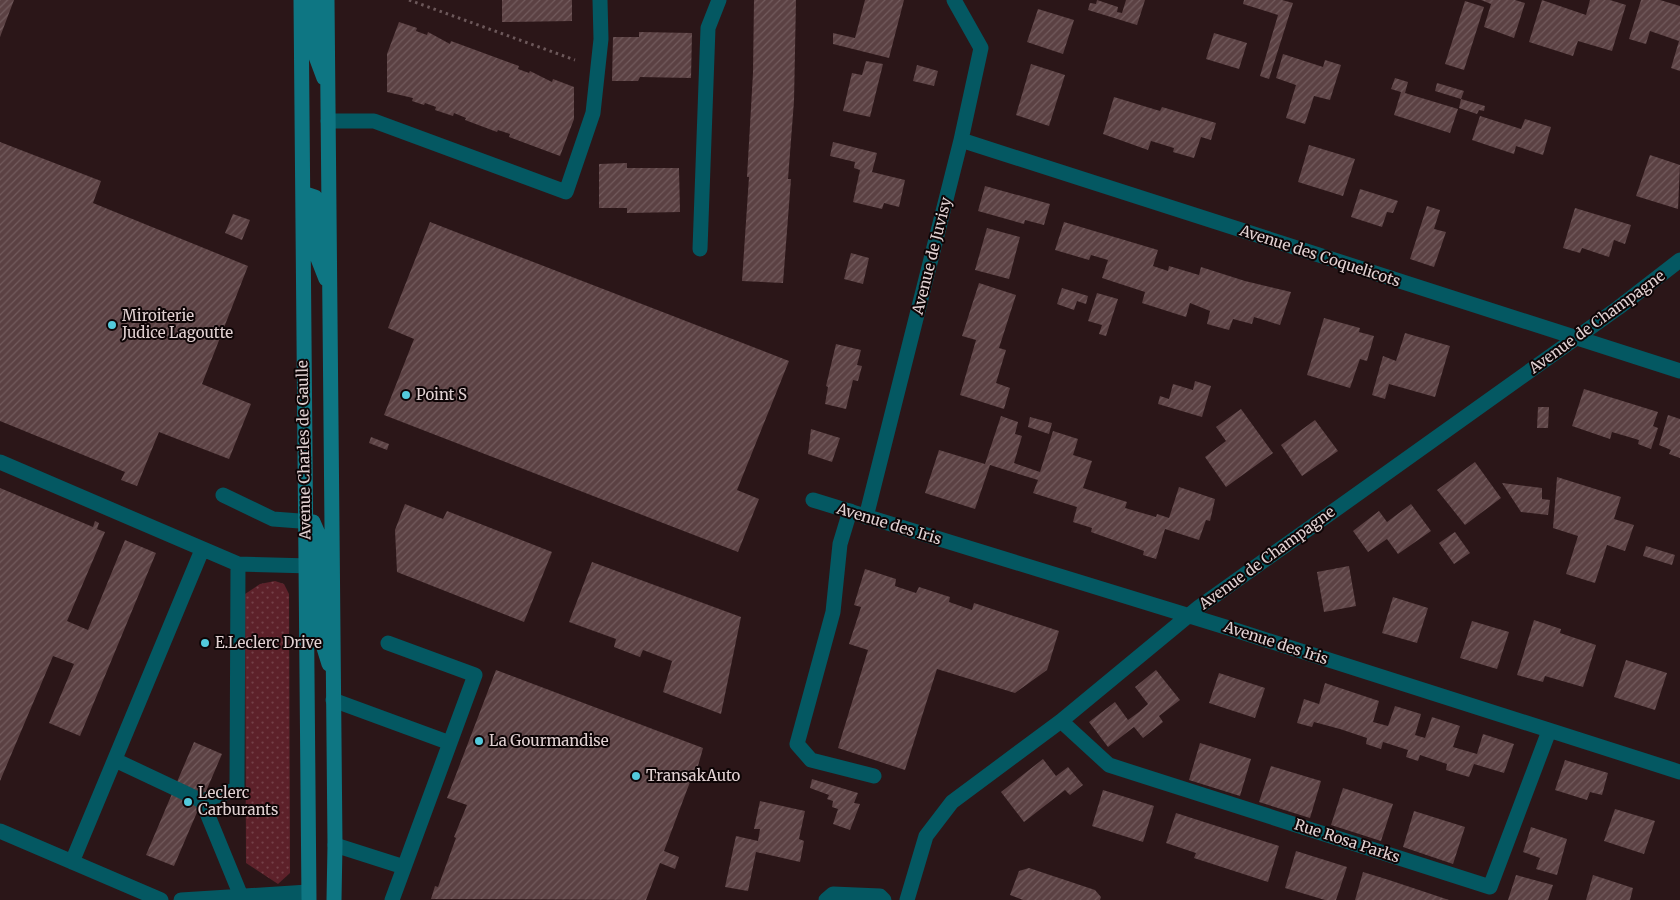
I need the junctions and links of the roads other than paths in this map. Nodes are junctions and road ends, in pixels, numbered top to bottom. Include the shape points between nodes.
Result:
1 (301, 0) edge
2 (314, 0) edge
3 (327, 0) edge
4 (600, 0) edge
5 (719, 0) edge
6 (954, 0) edge
7 (328, 86) junction
8 (328, 121) junction
9 (961, 140) junction
10 (302, 193) junction
11 (700, 248) dead end
12 (1680, 260) edge
13 (329, 288) junction
14 (1576, 338) junction
15 (1680, 371) edge
16 (0, 462) edge
17 (223, 495) dead end
18 (813, 500) dead end
19 (850, 511) junction
20 (866, 517) junction
21 (309, 521) junction
22 (202, 550) junction
23 (238, 564) junction
24 (312, 570) junction
25 (1187, 615) junction
26 (388, 643) dead end
27 (333, 678) junction
28 (333, 700) junction
29 (1061, 721) junction
30 (1549, 732) junction
31 (450, 743) junction
32 (115, 760) junction
33 (1680, 772) edge
34 (874, 776) dead end
35 (202, 801) junction
36 (0, 831) edge
37 (335, 845) junction
38 (72, 862) junction
39 (404, 867) junction
40 (241, 896) junction
41 (308, 896) edge
42 (161, 900) edge
43 (181, 900) edge
44 (334, 900) edge
45 (392, 900) edge
46 (826, 900) edge
47 (884, 900) edge
48 (907, 900) edge

1 - 10 main road, Avenue Charles de Gaulle
2 - 7 main road, Avenue Charles de Gaulle via 315,54
3 - 7 main road, Avenue Charles de Gaulle
4 - 8 street via 602,39 593,113 566,192 374,121
5 - 11 street via 708,28
6 - 9 street, Avenue de Juvisy via 981,48
7 - 8 main road, Avenue Charles de Gaulle
8 - 13 main road, Avenue Charles de Gaulle
9 - 14 street, Avenue des Coquelicots
9 - 20 street, Avenue de Juvisy
10 - 13 main road via 315,197 315,251
10 - 21 main road, Avenue Charles de Gaulle
12 - 14 street, Avenue de Champagne
13 - 27 main road, Avenue Charles de Gaulle
14 - 15 street, Avenue des Coquelicots
14 - 25 street, Avenue de Champagne
16 - 22 street
17 - 21 street via 273,519
18 - 19 street, Avenue des Iris
19 - 20 street, Avenue des Iris
19 - 34 street via 840,544 833,612 797,744 811,760
20 - 25 street, Avenue des Iris
21 - 24 main road, Avenue Charles de Gaulle via 320,538
22 - 23 street
22 - 32 street
23 - 24 street
23 - 35 street via 237,789
24 - 27 main road via 320,635
24 - 41 main road
25 - 29 street, Avenue de Champagne
25 - 30 street, Avenue des Iris
26 - 31 street via 475,675
27 - 28 main road, Avenue Charles de Gaulle
28 - 31 street
28 - 37 main road, Avenue Charles de Gaulle
29 - 30 street, Rue Rosa Parks via 1109,765 1490,887
29 - 48 street, Avenue de Champagne via 952,802 926,836
30 - 33 street, Avenue des Iris
31 - 39 street
32 - 35 street
32 - 38 street
35 - 40 street
36 - 38 street
37 - 39 street
37 - 44 main road, Avenue Charles de Gaulle
38 - 42 street
39 - 45 street
40 - 41 street
40 - 43 street
46 - 47 street via 833,894 880,896

